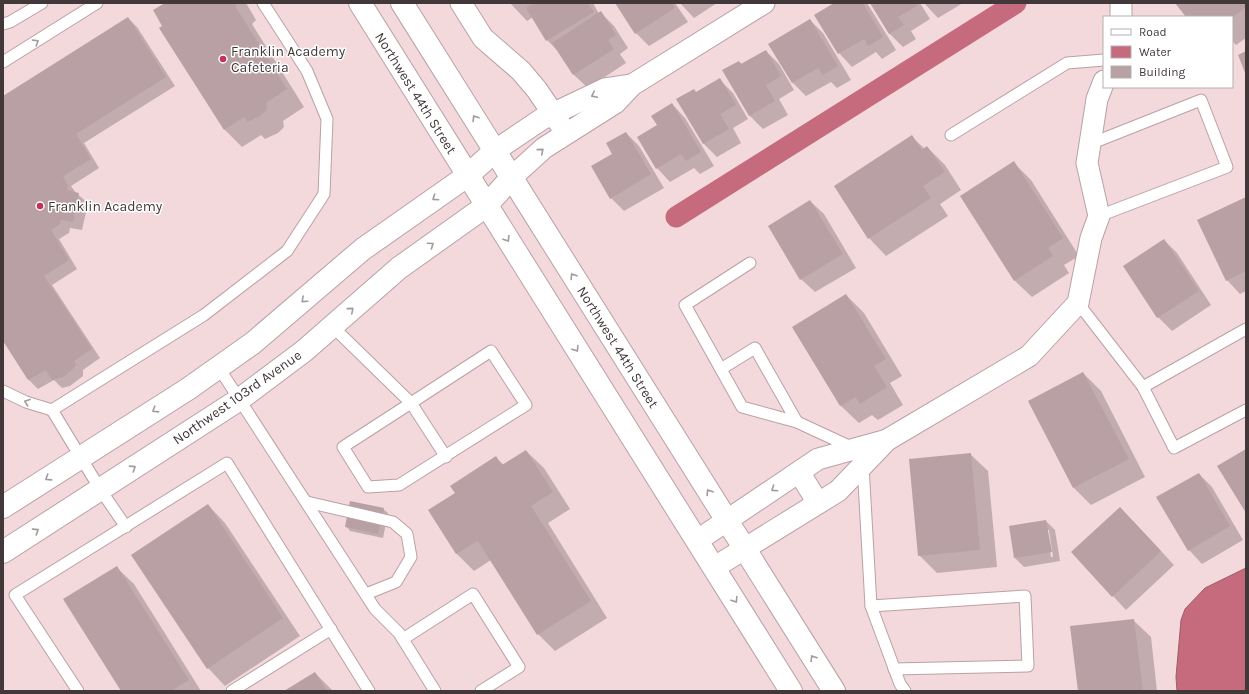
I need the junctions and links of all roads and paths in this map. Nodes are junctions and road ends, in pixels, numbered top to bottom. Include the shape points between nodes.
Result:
1 (42, 3) edge
2 (97, 3) edge
3 (263, 3) edge
4 (360, 3) edge
5 (402, 3) edge
6 (461, 3) edge
7 (764, 3) edge
8 (1121, 3) edge
9 (1121, 16) edge
10 (3, 24) edge
11 (1103, 60) edge
12 (3, 62) edge
13 (1103, 83) edge
14 (632, 86) junction
15 (554, 114) junction
16 (566, 133) junction
17 (951, 135) dead end
18 (1090, 144) junction
19 (496, 150) junction
20 (467, 176) junction
21 (512, 177) junction
22 (486, 206) junction
23 (1099, 216) junction
24 (750, 263) dead end
25 (1078, 303) junction
26 (332, 326) junction
27 (1246, 329) edge
28 (219, 368) junction
29 (721, 369) junction
30 (1144, 388) junction
31 (3, 392) edge
32 (240, 399) junction
33 (411, 403) junction
34 (52, 410) junction
35 (1246, 410) edge
36 (797, 422) junction
37 (81, 457) junction
38 (446, 457) junction
39 (858, 457) junction
40 (799, 472) junction
41 (100, 489) junction
42 (307, 502) junction
43 (818, 503) junction
44 (3, 507) edge
45 (728, 520) junction
46 (126, 527) junction
47 (698, 540) junction
48 (745, 549) junction
49 (3, 552) edge
50 (715, 567) junction
51 (366, 594) junction
52 (871, 606) junction
53 (331, 629) junction
54 (403, 639) junction
55 (894, 669) junction
56 (78, 691) edge
57 (232, 691) edge
58 (369, 691) edge
59 (435, 691) edge
60 (481, 691) edge
61 (791, 691) edge
62 (834, 691) edge
63 (905, 691) edge

1 - 10 lane
12 -> 2 lane
3 - 34 lane via 307,71 327,119 324,194 287,251 204,314
4 - 20 street, Northwest 44th Street
19 -> 5 street, Northwest 44th Street
6 - 15 street via 483,38 521,71
7 - 14 street
8 - 9 street
11 - 17 lane via 1067,63
13 - 18 street via 1097,99
14 -> 15 street via 605,89
14 - 16 street via 614,103
15 - 16 street
15 - 19 street
21 -> 16 street via 544,148
18 - 23 street via 1087,163
18 - 23 lane via 1201,100 1227,167
19 - 20 street
19 - 21 street, Northwest 44th Street
20 - 22 street, Northwest 44th Street
20 -> 28 street via 363,249 280,322
21 - 22 street, Northwest 103rd Avenue
45 -> 21 street, Northwest 44th Street
26 -> 22 street, Northwest 103rd Avenue via 399,268
22 -> 47 street, Northwest 44th Street
23 - 25 street via 1091,238
24 - 29 lane via 686,305
25 - 30 lane
25 - 39 street via 1029,356
26 - 32 street, Northwest 103rd Avenue via 304,351
26 - 33 lane
27 - 30 lane
28 - 32 lane
28 -> 37 street
29 - 36 lane via 742,407
29 - 36 lane via 755,348
30 - 35 lane via 1174,448
34 -> 31 lane
41 -> 32 street, Northwest 103rd Avenue
32 - 42 lane
33 - 38 lane
33 - 38 lane via 343,447 368,487 399,485
33 - 38 lane via 491,351 526,405
34 - 37 lane
36 - 39 lane
37 - 41 lane
37 -> 44 street
39 - 40 street via 818,459
39 - 43 street via 838,491
39 - 52 lane
40 - 43 street
40 -> 45 street
41 - 46 lane
49 -> 41 street, Northwest 103rd Avenue
42 - 51 lane
42 - 51 lane via 394,522 407,534 411,557 396,582
43 - 48 street
45 - 47 street
45 - 48 street, Northwest 44th Street
46 - 53 lane via 227,463
46 - 56 lane via 15,595
47 - 50 street, Northwest 44th Street
48 - 50 street
62 -> 48 street, Northwest 44th Street
50 -> 61 street, Northwest 44th Street
51 - 54 lane via 375,609
52 - 55 lane
52 - 55 lane via 1025,596 1028,666
53 - 57 lane
53 - 58 lane
54 - 59 lane
54 - 60 lane via 473,594 519,667
55 - 63 lane

